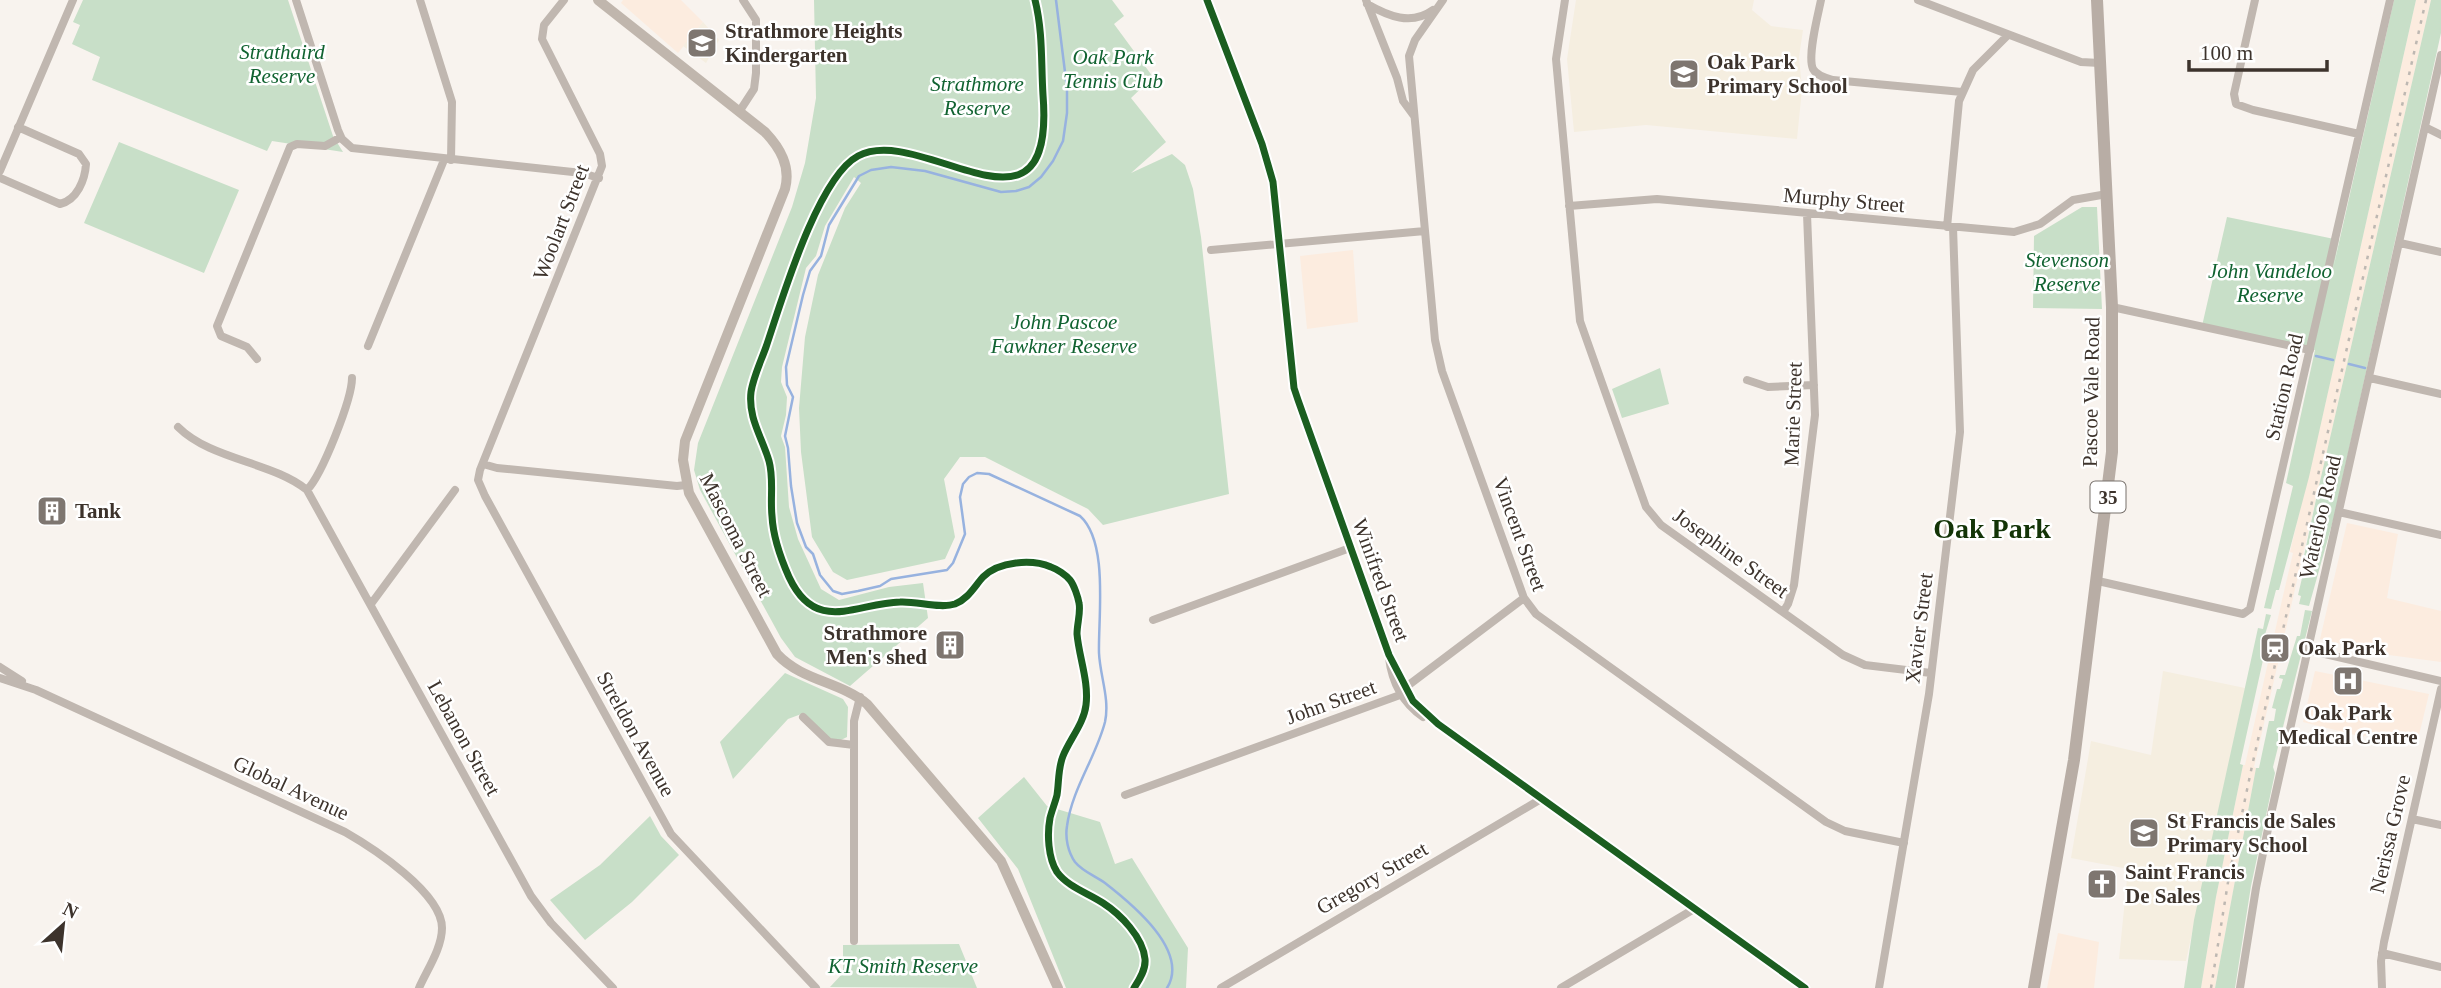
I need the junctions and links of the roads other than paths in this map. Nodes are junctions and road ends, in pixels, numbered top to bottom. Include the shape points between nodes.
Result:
1 (73, 0) edge
2 (296, 0) edge
3 (420, 0) edge
4 (564, 0) edge
5 (598, 0) edge
6 (743, 0) edge
7 (1207, 0) edge
8 (1565, 0) edge
9 (1821, 0) edge
10 (1918, 0) edge
11 (1948, 0) edge
12 (2097, 0) edge
13 (2255, 0) edge
14 (2390, 0) edge
15 (1367, 2) edge
16 (1441, 2) edge
17 (1946, 10) junction
18 (2008, 35) junction
19 (2441, 55) edge
20 (2100, 63) junction
21 (1397, 78) junction
22 (1411, 90) junction
23 (1962, 92) junction
24 (739, 112) junction
25 (1414, 116) junction
26 (18, 127) junction
27 (2425, 127) junction
28 (2360, 134) junction
29 (2441, 135) edge
30 (341, 137) junction
31 (447, 160) junction
32 (0, 171) edge
33 (0, 178) edge
34 (599, 178) junction
35 (2107, 194) junction
36 (1569, 206) junction
37 (1807, 214) junction
38 (1950, 227) junction
39 (1425, 228) junction
40 (1280, 243) junction
41 (2400, 243) junction
42 (1211, 250) dead end
43 (2441, 252) edge
44 (2112, 307) junction
45 (368, 346) dead end
46 (2310, 351) junction
47 (257, 359) dead end
48 (352, 377) dead end
49 (2370, 378) junction
50 (1747, 380) dead end
51 (1814, 385) junction
52 (2441, 394) edge
53 (178, 428) dead end
54 (483, 464) junction
55 (686, 485) junction
56 (307, 490) junction
57 (455, 490) dead end
58 (2339, 512) junction
59 (2441, 535) edge
60 (1350, 548) junction
61 (2098, 581) junction
62 (1524, 598) junction
63 (370, 604) junction
64 (1783, 612) junction
65 (1153, 620) dead end
66 (2308, 650) junction
67 (1389, 655) junction
68 (0, 667) edge
69 (1931, 673) junction
70 (0, 678) edge
71 (2441, 681) edge
72 (1406, 687) junction
73 (2441, 689) edge
74 (36, 690) junction
75 (1400, 695) junction
76 (860, 698) junction
77 (803, 717) dead end
78 (1438, 724) junction
79 (854, 745) junction
80 (1125, 795) dead end
81 (1541, 799) junction
82 (2412, 819) junction
83 (2441, 825) edge
84 (1904, 842) junction
85 (1694, 909) junction
86 (854, 940) dead end
87 (2382, 953) junction
88 (2441, 967) edge
89 (419, 988) edge
90 (613, 988) edge
91 (816, 988) edge
92 (1058, 988) edge
93 (1222, 988) edge
94 (1560, 988) edge
95 (1805, 988) edge
96 (1879, 988) edge
97 (2034, 988) edge
98 (2240, 988) edge
99 (2382, 988) edge

1 - 26 street
2 - 30 street
3 - 31 street via 452,102
4 - 34 street, Woolart Street via 544,25 542,39 600,154
5 - 24 main road, Mascoma Street
6 - 24 street via 757,28 755,84
7 - 40 street, Winifred Street via 1270,167
8 - 36 street, Josephine Street via 1556,59
9 - 23 street via 1811,57 1819,75
10 - 17 street
11 - 17 street
12 - 20 main road, Pascoe Vale Road / 35
13 - 28 street via 2234,94 2236,104
14 - 28 street, Station Road
15 - 16 street via 1386,15 1401,18 1424,16
15 - 21 street, Vincent Street
16 - 22 street via 1412,47
17 - 18 street
18 - 20 street via 2081,62
18 - 23 street, Xavier Street via 1972,70
19 - 27 street, Waterloo Road
20 - 35 main road, Pascoe Vale Road / 35
21 - 22 street, Vincent Street
21 - 25 street, Vincent Street via 1403,101
22 - 25 street, Vincent Street
23 - 38 street, Xavier Street
24 - 55 main road, Mascoma Street via 777,145 787,181 685,441
25 - 39 street, Vincent Street
26 - 32 street
26 - 33 street via 79,154 86,164 85,173 75,196 60,204
27 - 29 street
27 - 41 street, Waterloo Road
28 - 46 street, Station Road
30 - 31 street via 352,148 366,152
30 - 47 street via 322,147 294,144 287,152 216,329 221,337 250,349
31 - 34 street
31 - 45 street
34 - 54 street, Woolart Street
35 - 38 street, Murphy Street via 2077,198 2040,224 2014,232
35 - 44 main road, Pascoe Vale Road / 35
36 - 37 street, Murphy Street via 1657,199
36 - 64 street, Josephine Street via 1583,335 1646,507 1661,525
37 - 38 street, Murphy Street
37 - 51 street, Marie Street
38 - 69 street, Xavier Street via 1961,415
39 - 40 street
39 - 62 street, Vincent Street via 1438,356
40 - 42 street
40 - 60 street, Winifred Street via 1294,388
41 - 43 street
41 - 49 street, Waterloo Road
44 - 46 street
44 - 61 main road, Pascoe Vale Road / 35 via 2112,452
46 - 61 street, Station Road via 2249,611 2243,614
48 - 56 street via 346,407 318,475
49 - 52 street
49 - 58 street, Waterloo Road
50 - 51 street via 1768,387
51 - 64 street, Marie Street via 1814,427 1794,585
53 - 56 street via 196,442
54 - 55 street
54 - 91 street, Streldon Avenue via 478,480 485,496 671,834
55 - 76 main road, Mascoma Street via 777,654 799,673
56 - 63 street, Lebanon Street
57 - 63 street
58 - 59 street
58 - 66 street, Waterloo Road
60 - 65 street
60 - 67 street, Winifred Street
61 - 97 main road, Pascoe Vale Road / 35 via 2074,760
62 - 72 street, John Street
62 - 84 street, Vincent Street via 1536,614 1826,822 1845,831
63 - 90 street, Lebanon Street via 531,896 561,935
64 - 69 street, Josephine Street via 1855,662
66 - 71 street
66 - 98 street, Waterloo Road via 2262,859
67 - 72 street, Winifred Street
67 - 75 street, Winifred Street
68 - 74 street, Global Avenue
69 - 84 street, Xavier Street
70 - 74 street, Global Avenue
72 - 75 street, John Street
72 - 78 street, Winifred Street via 1413,701
73 - 82 street, Nerissa Grove
74 - 89 street, Global Avenue via 370,846 428,894 439,911 439,944
75 - 78 street, Winifred Street via 1413,710
75 - 80 street, John Street
76 - 79 street via 854,714
76 - 92 main road, Mascoma Street via 1001,861
77 - 79 street via 829,743
78 - 81 street, Winifred Street
79 - 86 street
81 - 85 street, Winifred Street
81 - 93 street, Gregory Street
82 - 83 street
82 - 87 street, Nerissa Grove
84 - 96 street, Xavier Street
85 - 94 street
85 - 95 street, Winifred Street
87 - 88 street
87 - 99 street, Nerissa Grove

